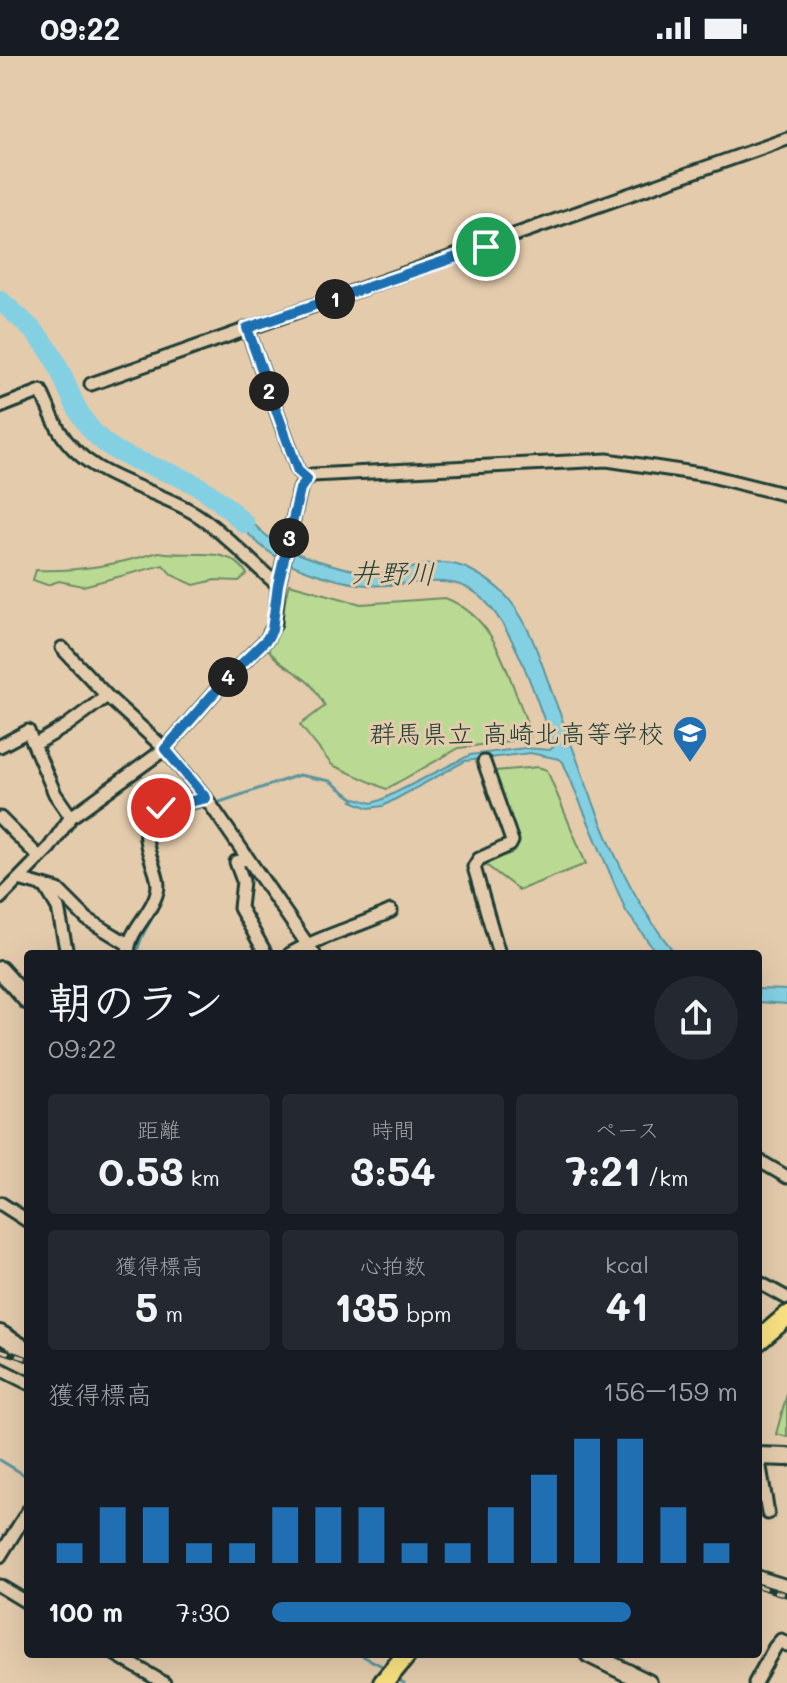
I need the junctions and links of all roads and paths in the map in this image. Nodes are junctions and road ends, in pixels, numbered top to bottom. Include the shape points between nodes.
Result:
1 (787, 139) edge
2 (247, 328) junction
3 (91, 384) dead end
4 (0, 407) edge
5 (307, 479) junction
6 (787, 495) edge
7 (278, 585) junction
8 (62, 648) dead end
9 (107, 696) junction
10 (34, 745) junction
11 (0, 746) edge
12 (165, 749) junction
13 (489, 761) dead end
14 (209, 803) junction
15 (71, 817) junction
16 (0, 818) edge
17 (39, 857) junction
18 (246, 859) junction
19 (19, 879) junction
20 (45, 885) junction
21 (0, 898) edge
22 (391, 911) dead end
23 (128, 949) edge
24 (311, 949) edge
25 (66, 950) edge
26 (264, 950) edge
27 (498, 950) edge
28 (0, 970) edge
29 (24, 997) edge
30 (762, 1162) edge
31 (787, 1177) edge
32 (0, 1203) edge
33 (24, 1218) edge
34 (762, 1284) edge
35 (787, 1298) edge
36 (787, 1316) edge
37 (0, 1334) edge
38 (762, 1338) edge
39 (24, 1349) edge
40 (0, 1369) edge
41 (24, 1381) edge
42 (762, 1456) edge
43 (787, 1457) edge
44 (762, 1479) edge
45 (768, 1513) dead end
46 (24, 1517) edge
47 (0, 1556) edge
48 (762, 1578) edge
49 (0, 1586) edge
50 (787, 1586) edge
51 (24, 1601) edge
52 (787, 1645) edge
53 (122, 1658) edge
54 (404, 1658) edge
55 (597, 1658) edge
56 (164, 1683) edge
57 (383, 1683) edge
58 (648, 1683) edge
59 (755, 1683) edge

1 - 2 street
2 - 3 street
2 - 5 street via 298,471
4 - 7 street via 41,391 60,433 77,451 111,476 200,517
5 - 6 street via 319,474 607,460 707,475
5 - 7 street via 300,489
7 - 12 street via 275,623 267,639
8 - 9 street
9 - 10 street
9 - 12 street
10 - 11 street via 28,731
10 - 15 street
12 - 14 street
12 - 15 street
13 - 27 street via 510,845 479,859 474,867
14 - 18 street
14 - 23 street via 161,808 148,819 144,839 158,887
15 - 17 street
16 - 17 street
17 - 19 street
18 - 24 street
18 - 26 street via 236,862 243,881 240,908
19 - 20 street
19 - 21 street
20 - 23 street
20 - 25 street via 58,908
22 - 24 street
28 - 29 street
30 - 31 street
32 - 33 street
34 - 35 street
36 - 38 main road
37 - 39 street
40 - 41 street
42 - 43 street
44 - 45 street
46 - 47 street
48 - 50 street
49 - 51 street
52 - 59 street via 781,1640 775,1647
53 - 56 street
54 - 57 main road
55 - 58 street

